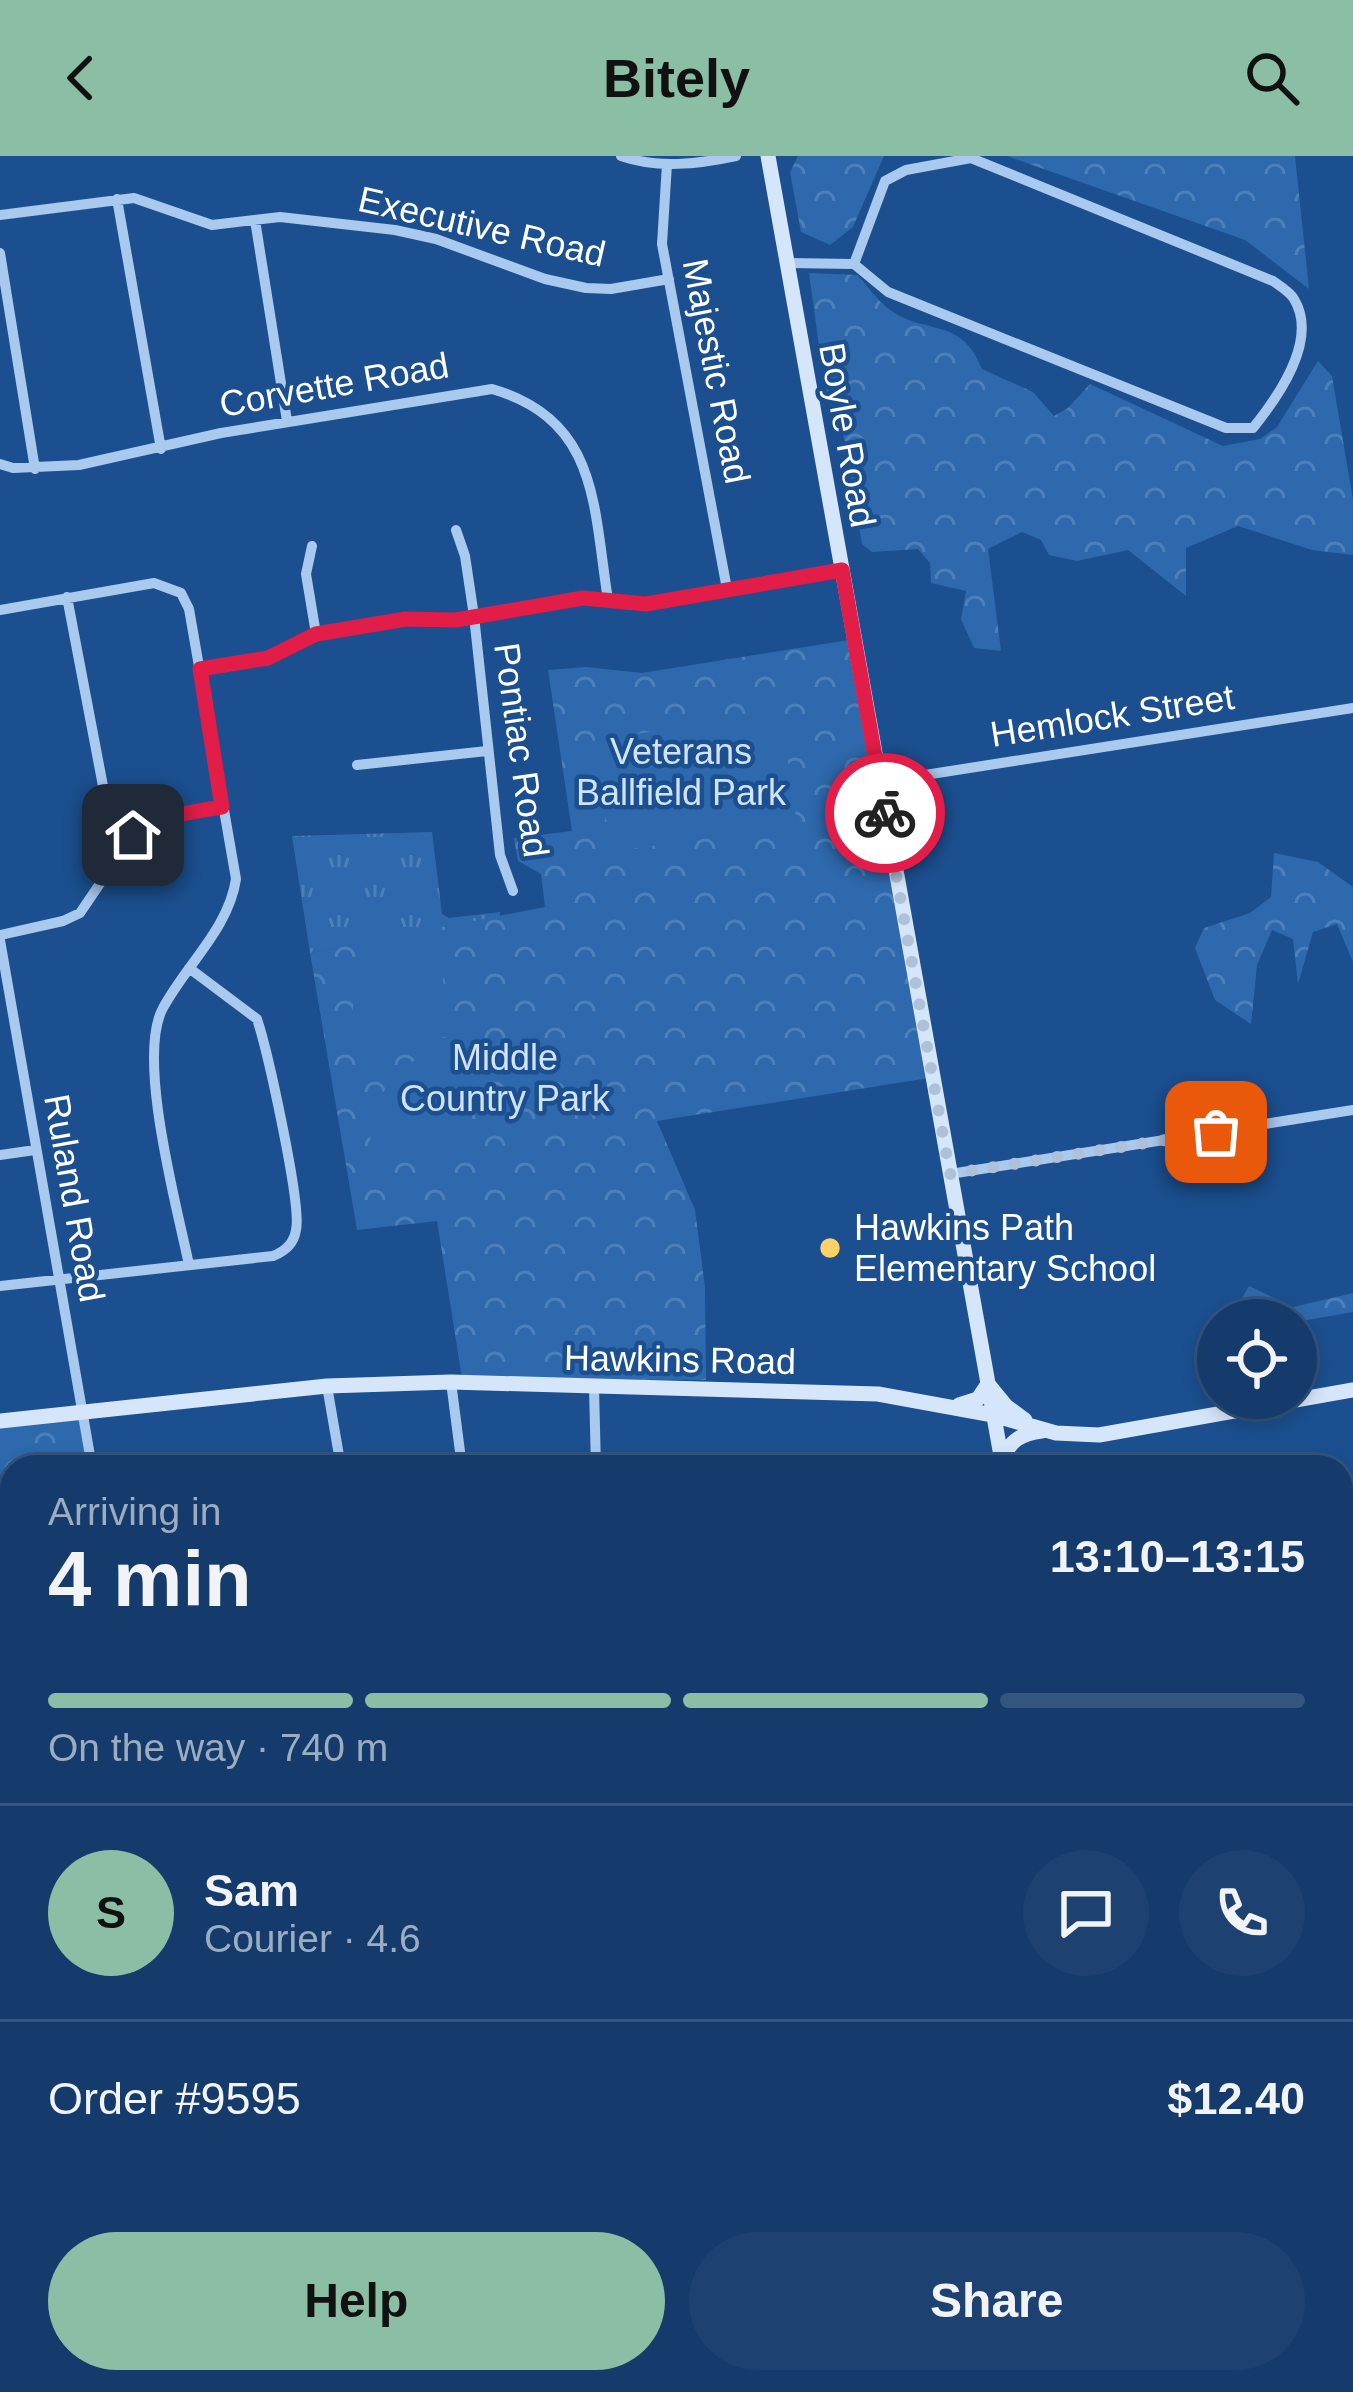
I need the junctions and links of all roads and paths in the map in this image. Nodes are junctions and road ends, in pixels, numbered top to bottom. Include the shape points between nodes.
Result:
1 (621, 156) edge
2 (736, 156) edge
3 (768, 156) edge
4 (667, 164) junction
5 (117, 199) junction
6 (0, 215) edge
7 (254, 220) junction
8 (0, 253) edge
9 (787, 263) junction
10 (854, 265) junction
11 (669, 279) junction
12 (287, 421) junction
13 (161, 449) junction
14 (0, 464) edge
15 (35, 469) junction
16 (456, 530) dead end
17 (312, 546) dead end
18 (842, 570) junction
19 (727, 589) junction
20 (67, 597) junction
21 (608, 600) junction
22 (0, 610) edge
23 (474, 616) junction
24 (316, 634) junction
25 (200, 669) junction
26 (1353, 708) edge
27 (487, 751) junction
28 (357, 765) dead end
29 (880, 782) junction
30 (222, 807) junction
31 (133, 835) junction
32 (513, 891) dead end
33 (0, 938) edge
34 (189, 968) junction
35 (7, 1023) edge
36 (1353, 1110) edge
37 (35, 1150) junction
38 (0, 1155) edge
39 (950, 1174) junction
40 (189, 1265) junction
41 (60, 1276) junction
42 (0, 1286) edge
43 (451, 1382) junction
44 (988, 1384) junction
45 (327, 1386) junction
46 (594, 1388) junction
47 (1353, 1390) edge
48 (949, 1407) junction
49 (83, 1410) junction
50 (993, 1415) junction
51 (0, 1421) edge
52 (1043, 1431) junction
53 (90, 1455) edge
54 (338, 1455) edge
55 (460, 1455) edge
56 (596, 1455) edge
57 (1001, 1455) edge
58 (1006, 1455) edge

1 - 4 street
2 - 4 street
3 - 9 street, Boyle Road
4 - 11 street, Majestic Road via 662,244
5 - 6 street, Executive Road
5 - 7 street, Executive Road via 212,225
5 - 13 street
7 - 11 street, Executive Road via 395,230 586,288
7 - 12 street
8 - 15 street
9 - 10 street
9 - 18 street, Boyle Road
10 - 10 street via 885,181 971,158 1273,281 1294,297 1301,344 1253,428 1226,428 888,292
11 - 19 street, Majestic Road
12 - 13 street, Corvette Road
12 - 21 street, Corvette Road via 464,390 523,398 559,424 583,460
13 - 15 street, Corvette Road
14 - 15 street, Corvette Road
16 - 23 street, Pontiac Road
17 - 24 street via 306,574
18 - 19 street
18 - 29 street, Boyle Road
19 - 21 street via 646,604
20 - 22 street
20 - 25 street via 154,583 182,593
20 - 31 street via 107,807
21 - 23 street via 569,598
23 - 24 street
23 - 27 street, Pontiac Road
24 - 25 street via 268,658
25 - 30 street
26 - 29 street, Hemlock Street
27 - 28 street
27 - 32 street, Pontiac Road via 500,855
29 - 39 street, Boyle Road
30 - 31 street via 177,814
30 - 34 street via 234,893
31 - 33 street via 80,913
33 - 35 street, Ruland Road
34 - 40 street via 162,1010 152,1060
34 - 40 street via 257,1019 298,1220 283,1252
35 - 37 street, Ruland Road
36 - 39 street
37 - 38 street
37 - 41 street, Ruland Road
39 - 44 street, Boyle Road
40 - 41 street
41 - 42 street
41 - 49 street, Ruland Road
43 - 45 street, Hawkins Road
43 - 46 street, Hawkins Road
43 - 55 street
44 - 48 street via 978,1399
44 - 50 street, Boyle Road
44 - 52 street
45 - 49 street, Hawkins Road
45 - 54 street
46 - 48 street, Hawkins Road via 878,1394
46 - 56 street
47 - 52 street, Hawkins Road via 1100,1435
48 - 50 street, Hawkins Road
49 - 51 street, Hawkins Road
49 - 53 street, Ruland Road
50 - 52 street, Hawkins Road
50 - 57 street, Boyle Road
52 - 58 street via 1019,1436

